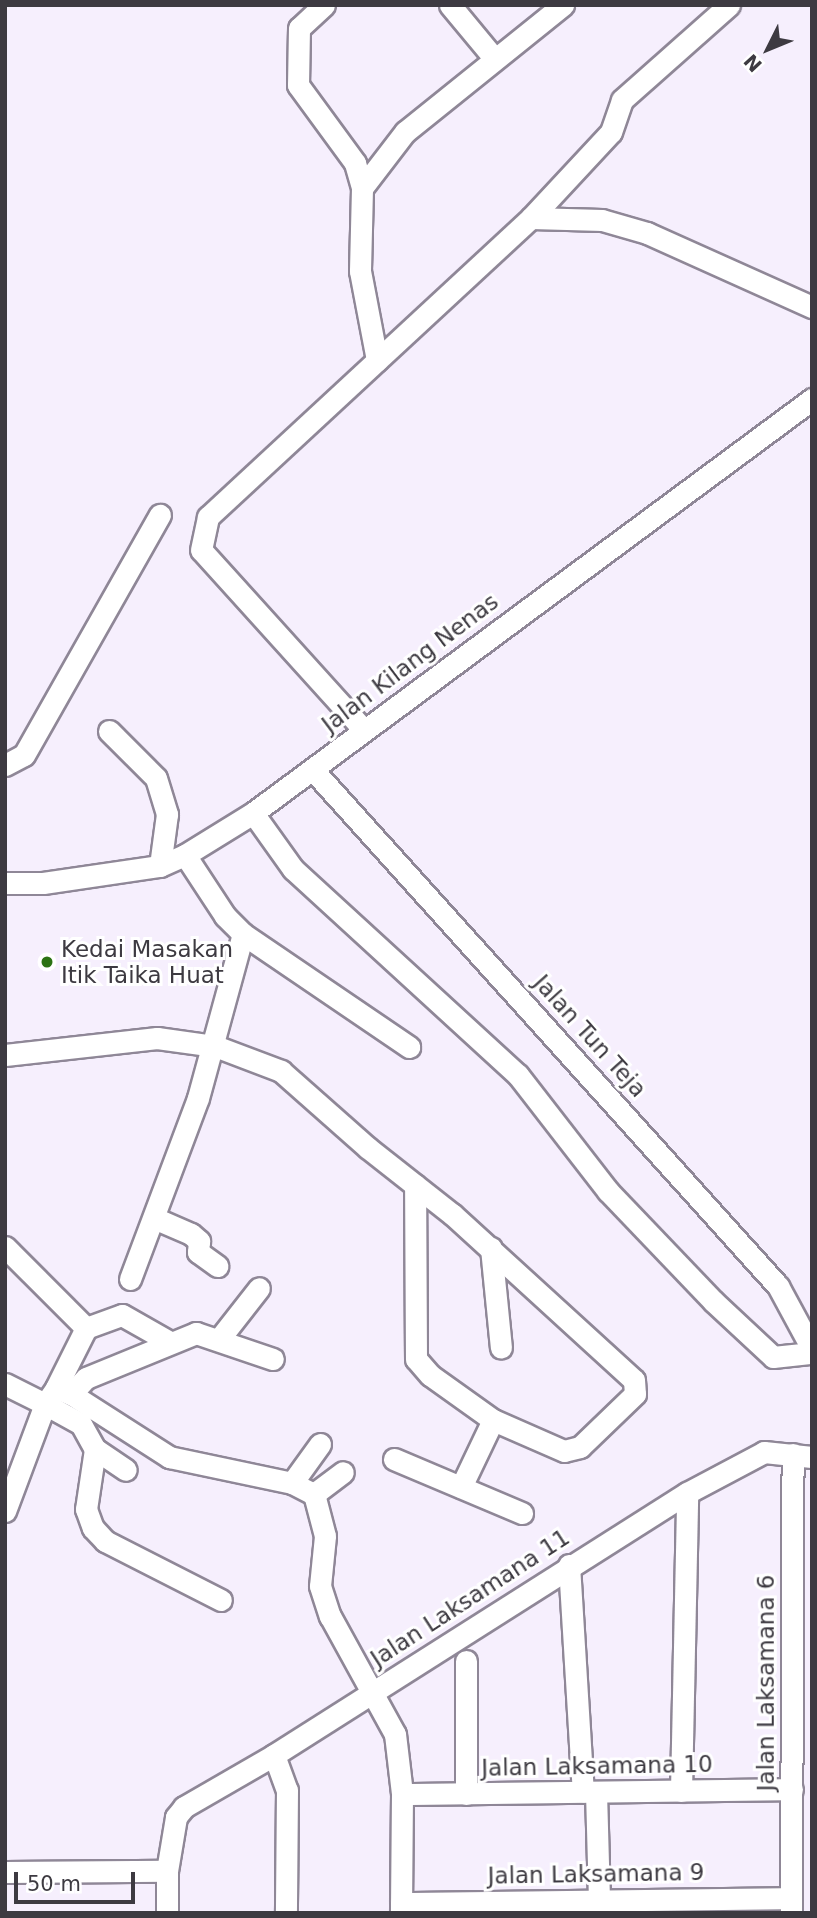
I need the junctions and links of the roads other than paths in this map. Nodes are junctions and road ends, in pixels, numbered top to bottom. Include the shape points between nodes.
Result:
1 (324, 5) edge
2 (450, 5) edge
3 (563, 5) edge
4 (729, 5) edge
5 (494, 58) junction
6 (362, 188) junction
7 (531, 218) junction
8 (812, 307) edge
9 (377, 360) junction
10 (812, 399) edge
11 (160, 515) dead end
12 (363, 729) junction
13 (109, 731) dead end
14 (5, 765) edge
15 (313, 770) junction
16 (253, 813) junction
17 (185, 855) junction
18 (160, 866) junction
19 (5, 883) edge
20 (243, 934) junction
21 (215, 1046) junction
22 (409, 1047) dead end
23 (5, 1055) edge
24 (415, 1185) junction
25 (153, 1218) junction
26 (5, 1247) edge
27 (491, 1248) junction
28 (218, 1266) dead end
29 (130, 1279) dead end
30 (259, 1288) dead end
31 (86, 1328) junction
32 (220, 1338) junction
33 (168, 1341) junction
34 (501, 1349) dead end
35 (812, 1351) edge
36 (273, 1359) dead end
37 (5, 1384) edge
38 (57, 1395) junction
39 (493, 1420) junction
40 (320, 1444) dead end
41 (95, 1449) junction
42 (802, 1456) edge
43 (394, 1459) dead end
44 (126, 1470) dead end
45 (343, 1472) dead end
46 (292, 1483) junction
47 (461, 1487) junction
48 (688, 1493) junction
49 (314, 1494) junction
50 (5, 1511) edge
51 (522, 1513) dead end
52 (569, 1565) junction
53 (221, 1600) dead end
54 (466, 1661) dead end
55 (372, 1692) junction
56 (274, 1755) junction
57 (792, 1789) junction
58 (681, 1791) junction
59 (590, 1792) junction
60 (402, 1794) junction
61 (466, 1794) junction
62 (167, 1871) junction
63 (5, 1872) edge
64 (599, 1900) junction
65 (791, 1905) edge
66 (401, 1908) edge
67 (167, 1913) edge
68 (286, 1913) edge

1 - 6 street via 299,28 298,85 355,163
2 - 5 street
3 - 5 street
4 - 7 street via 622,100 611,132
5 - 6 street via 405,132
6 - 9 street via 360,271
7 - 8 street via 602,220 647,233
7 - 9 street
9 - 12 street via 208,517 201,550
10 - 12 street, Jalan Kilang Nenas
11 - 14 street via 24,755
12 - 15 street, Jalan Kilang Nenas
13 - 18 street via 156,778 167,814
15 - 16 street, Jalan Kilang Nenas
15 - 35 street, Jalan Tun Teja via 778,1286
16 - 17 street, Jalan Kilang Nenas
16 - 35 street via 293,869 518,1075 608,1191 713,1301 773,1357
17 - 18 street, Jalan Kilang Nenas
17 - 20 street via 225,916
18 - 19 street, Jalan Kilang Nenas
20 - 21 street
20 - 22 street
21 - 23 street via 157,1038
21 - 24 street via 281,1071
21 - 25 street
24 - 27 street
24 - 39 street via 416,1359 430,1375
25 - 28 street via 191,1234 199,1241 198,1252
25 - 29 street
26 - 31 street
27 - 34 street
27 - 39 street via 623,1368 636,1388 632,1398 586,1442 570,1451
30 - 32 street
31 - 33 street via 122,1315
31 - 38 street
32 - 33 street via 195,1334
32 - 36 street
33 - 38 street
37 - 38 street
38 - 41 street
38 - 46 street via 169,1457
38 - 50 street
39 - 47 street
40 - 46 street
41 - 44 street
41 - 53 street via 86,1508 93,1528 105,1541
42 - 48 street, Jalan Laksamana 11 via 764,1452
42 - 57 street, Jalan Laksamana 6
43 - 47 street
45 - 49 street
46 - 49 street
47 - 51 street
48 - 52 street, Jalan Laksamana 11
48 - 58 street
49 - 55 street via 325,1536 320,1586 330,1616
52 - 55 street, Jalan Laksamana 11
52 - 59 street
54 - 61 street
55 - 56 street, Jalan Laksamana 11
55 - 60 street via 395,1734
56 - 62 street, Jalan Laksamana 11 via 184,1807 175,1826
56 - 68 street via 287,1790
57 - 58 street, Jalan Laksamana 10
57 - 65 street, Jalan Laksamana 6
58 - 59 street, Jalan Laksamana 10
59 - 61 street, Jalan Laksamana 10
59 - 64 street
60 - 61 street, Jalan Laksamana 10
60 - 66 street
62 - 63 street
62 - 67 street
64 - 65 street, Jalan Laksamana 9
64 - 66 street, Jalan Laksamana 9

